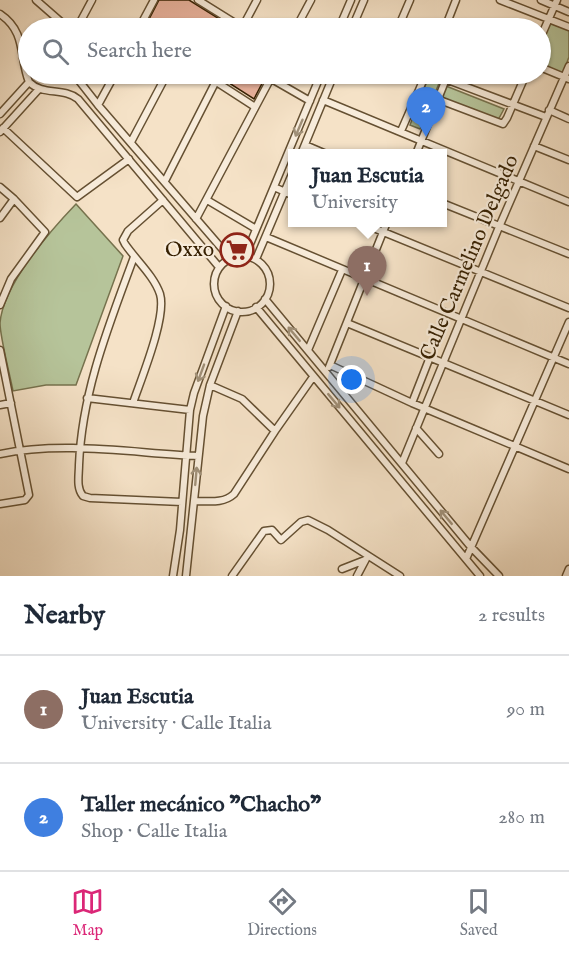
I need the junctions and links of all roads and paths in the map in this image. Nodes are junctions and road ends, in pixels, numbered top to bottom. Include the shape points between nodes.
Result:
1 (36, 0) edge
2 (92, 0) edge
3 (257, 0) edge
4 (311, 0) edge
5 (351, 0) edge
6 (364, 0) edge
7 (410, 0) edge
8 (456, 0) edge
9 (500, 0) edge
10 (541, 0) edge
11 (152, 1) edge
12 (202, 1) edge
13 (556, 3) edge
14 (569, 12) edge
15 (2, 16) edge
16 (57, 18) edge
17 (82, 18) edge
18 (144, 18) edge
19 (228, 18) edge
20 (248, 18) edge
21 (301, 18) edge
22 (343, 18) edge
23 (356, 18) edge
24 (402, 18) edge
25 (449, 18) edge
26 (546, 18) edge
27 (549, 18) edge
28 (551, 20) edge
29 (569, 27) edge
30 (18, 39) edge
31 (569, 66) edge
32 (551, 71) edge
33 (567, 78) edge
34 (27, 84) edge
35 (32, 84) edge
36 (82, 84) edge
37 (110, 84) edge
38 (161, 84) edge
39 (214, 84) edge
40 (220, 84) edge
41 (268, 84) edge
42 (284, 84) edge
43 (317, 84) edge
44 (330, 84) edge
45 (422, 84) edge
46 (444, 84) edge
47 (459, 84) edge
48 (522, 84) edge
49 (39, 89) junction
50 (437, 99) junction
51 (324, 100) junction
52 (310, 101) junction
53 (513, 104) junction
54 (98, 105) junction
55 (255, 107) junction
56 (0, 114) edge
57 (548, 114) junction
58 (569, 119) edge
59 (2, 130) edge
60 (402, 131) junction
61 (421, 140) junction
62 (131, 142) junction
63 (305, 145) junction
64 (534, 146) junction
65 (290, 149) edge
66 (303, 149) edge
67 (316, 149) edge
68 (418, 149) edge
69 (443, 149) edge
70 (447, 151) edge
71 (288, 154) edge
72 (129, 159) junction
73 (569, 160) edge
74 (165, 181) junction
75 (519, 181) junction
76 (288, 183) edge
77 (274, 187) junction
78 (0, 188) edge
79 (284, 192) junction
80 (288, 194) edge
81 (14, 199) junction
82 (163, 200) junction
83 (207, 200) junction
84 (569, 202) edge
85 (447, 205) edge
86 (0, 218) edge
87 (196, 219) junction
88 (371, 227) edge
89 (385, 227) edge
90 (499, 227) junction
91 (256, 229) junction
92 (383, 232) junction
93 (266, 237) junction
94 (569, 254) edge
95 (134, 256) junction
96 (245, 256) junction
97 (230, 258) junction
98 (256, 259) junction
99 (219, 267) junction
100 (342, 270) junction
101 (480, 273) junction
102 (364, 279) junction
103 (3, 288) edge
104 (265, 299) junction
105 (0, 305) edge
106 (226, 306) junction
107 (256, 307) junction
108 (569, 308) edge
109 (238, 311) junction
110 (462, 320) junction
111 (569, 322) edge
112 (347, 323) junction
113 (0, 350) edge
114 (308, 350) junction
115 (430, 357) junction
116 (554, 358) junction
117 (444, 363) junction
118 (569, 364) edge
119 (330, 365) junction
120 (327, 373) junction
121 (313, 377) junction
122 (210, 385) junction
123 (87, 398) junction
124 (536, 401) junction
125 (10, 403) junction
126 (133, 403) junction
127 (411, 403) junction
128 (0, 405) edge
129 (424, 409) junction
130 (190, 410) junction
131 (569, 415) edge
132 (416, 428) junction
133 (274, 431) junction
134 (516, 446) junction
135 (80, 449) junction
136 (21, 450) junction
137 (0, 454) edge
138 (439, 454) dead end
139 (186, 456) junction
140 (198, 456) junction
141 (402, 464) junction
142 (569, 469) edge
143 (182, 501) junction
144 (194, 501) junction
145 (0, 504) edge
146 (471, 547) junction
147 (366, 558) junction
148 (466, 559) junction
149 (342, 569) dead end
150 (569, 569) edge
151 (360, 575) edge
152 (173, 576) edge
153 (186, 576) edge
154 (232, 576) edge
155 (400, 576) edge
156 (480, 576) edge
157 (499, 576) edge
158 (566, 576) edge

1 - 16 street
2 - 17 street
3 - 20 street
4 - 21 street
5 - 22 street
6 - 23 street
7 - 24 street
8 - 25 street
9 - 26 street
10 - 13 street
11 - 18 street
12 - 19 street
13 - 14 street
13 - 27 street
15 - 30 street
28 - 29 street
31 - 33 street, Calle Carmelino Delgado
32 - 33 street
33 - 57 street, Calle Carmelino Delgado
34 - 56 street
35 - 49 street
36 - 54 street
37 - 54 street
38 - 62 street
39 - 74 street
40 - 55 street
41 - 55 street
42 - 52 street
43 - 52 street
44 - 51 street
45 - 60 street
46 - 50 street
47 - 53 street
48 - 53 street
49 - 59 street
49 - 72 street via 73,95
50 - 53 street via 503,124
50 - 61 street
51 - 60 street
51 - 63 street
52 -> 65 street
53 - 57 street
54 - 62 street
55 - 83 street
57 - 58 street
57 - 64 street, Calle Carmelino Delgado
59 - 72 street via 77,197
60 - 61 street
61 - 68 street
61 - 69 street
62 - 74 street
63 - 66 street
63 - 67 street
64 - 73 street
64 - 75 street, Calle Carmelino Delgado
70 - 75 street
71 -> 77 street
72 - 82 street
74 - 87 street
75 - 84 street
75 - 90 street, Calle Carmelino Delgado
76 - 79 street
77 - 79 street
77 - 91 street
78 - 81 street
79 - 80 street
79 - 93 street
81 - 86 street
81 - 103 street via 45,232
82 - 95 street via 125,235 125,244
82 - 99 street
83 - 87 street
83 - 91 street
85 - 90 street
87 - 97 street
88 - 92 street
89 - 92 street
90 - 94 street
90 - 101 street, Calle Carmelino Delgado
91 - 96 street
92 - 101 street
92 - 102 street
93 - 98 street
93 - 100 street
95 - 123 street
95 - 126 street via 153,280 161,310
96 - 97 street
96 - 98 street
97 - 99 street
98 - 104 street via 270,282
99 - 106 street via 214,284 219,300
100 - 102 street
100 - 114 street
101 - 108 street
101 - 110 street, Calle Carmelino Delgado
102 - 110 street
102 - 112 street
103 - 105 street
104 - 107 street
114 -> 104 street
106 - 109 street
106 -> 130 street
107 - 109 street
107 - 121 street
109 - 122 street
110 - 116 street
110 - 117 street, Calle Carmelino Delgado
111 - 116 street
112 - 115 street
112 - 119 street
113 - 125 street
114 - 120 street
115 - 117 street
115 - 127 street
116 - 118 street
116 - 124 street
117 - 124 street
117 - 129 street, Calle Carmelino Delgado
119 - 120 street
119 - 127 street
120 - 141 street
121 - 133 street
121 -> 148 street
122 - 133 street via 242,399
122 - 140 street
123 - 126 street
123 - 135 street
124 - 131 street
124 - 134 street
125 - 128 street
125 - 136 street
126 - 130 street
127 - 129 street
129 - 132 street, Calle Carmelino Delgado
129 - 134 street
130 - 139 street
132 - 138 street
132 - 141 street, Calle Carmelino Delgado
133 - 144 street via 234,494 216,502
134 - 142 street
134 - 146 street
135 - 136 street
135 - 139 street
135 - 143 street via 78,486 83,496
136 - 137 street
136 - 145 street via 29,495 25,500
139 - 140 street
139 - 143 street
144 -> 140 street
146 -> 141 street
143 - 152 street
144 - 153 street
146 - 148 street
146 - 157 street
147 - 149 street
147 - 151 street
147 - 154 street via 317,523 305,520 281,540 272,530 264,531
147 - 155 street
148 - 156 street
150 - 158 street

